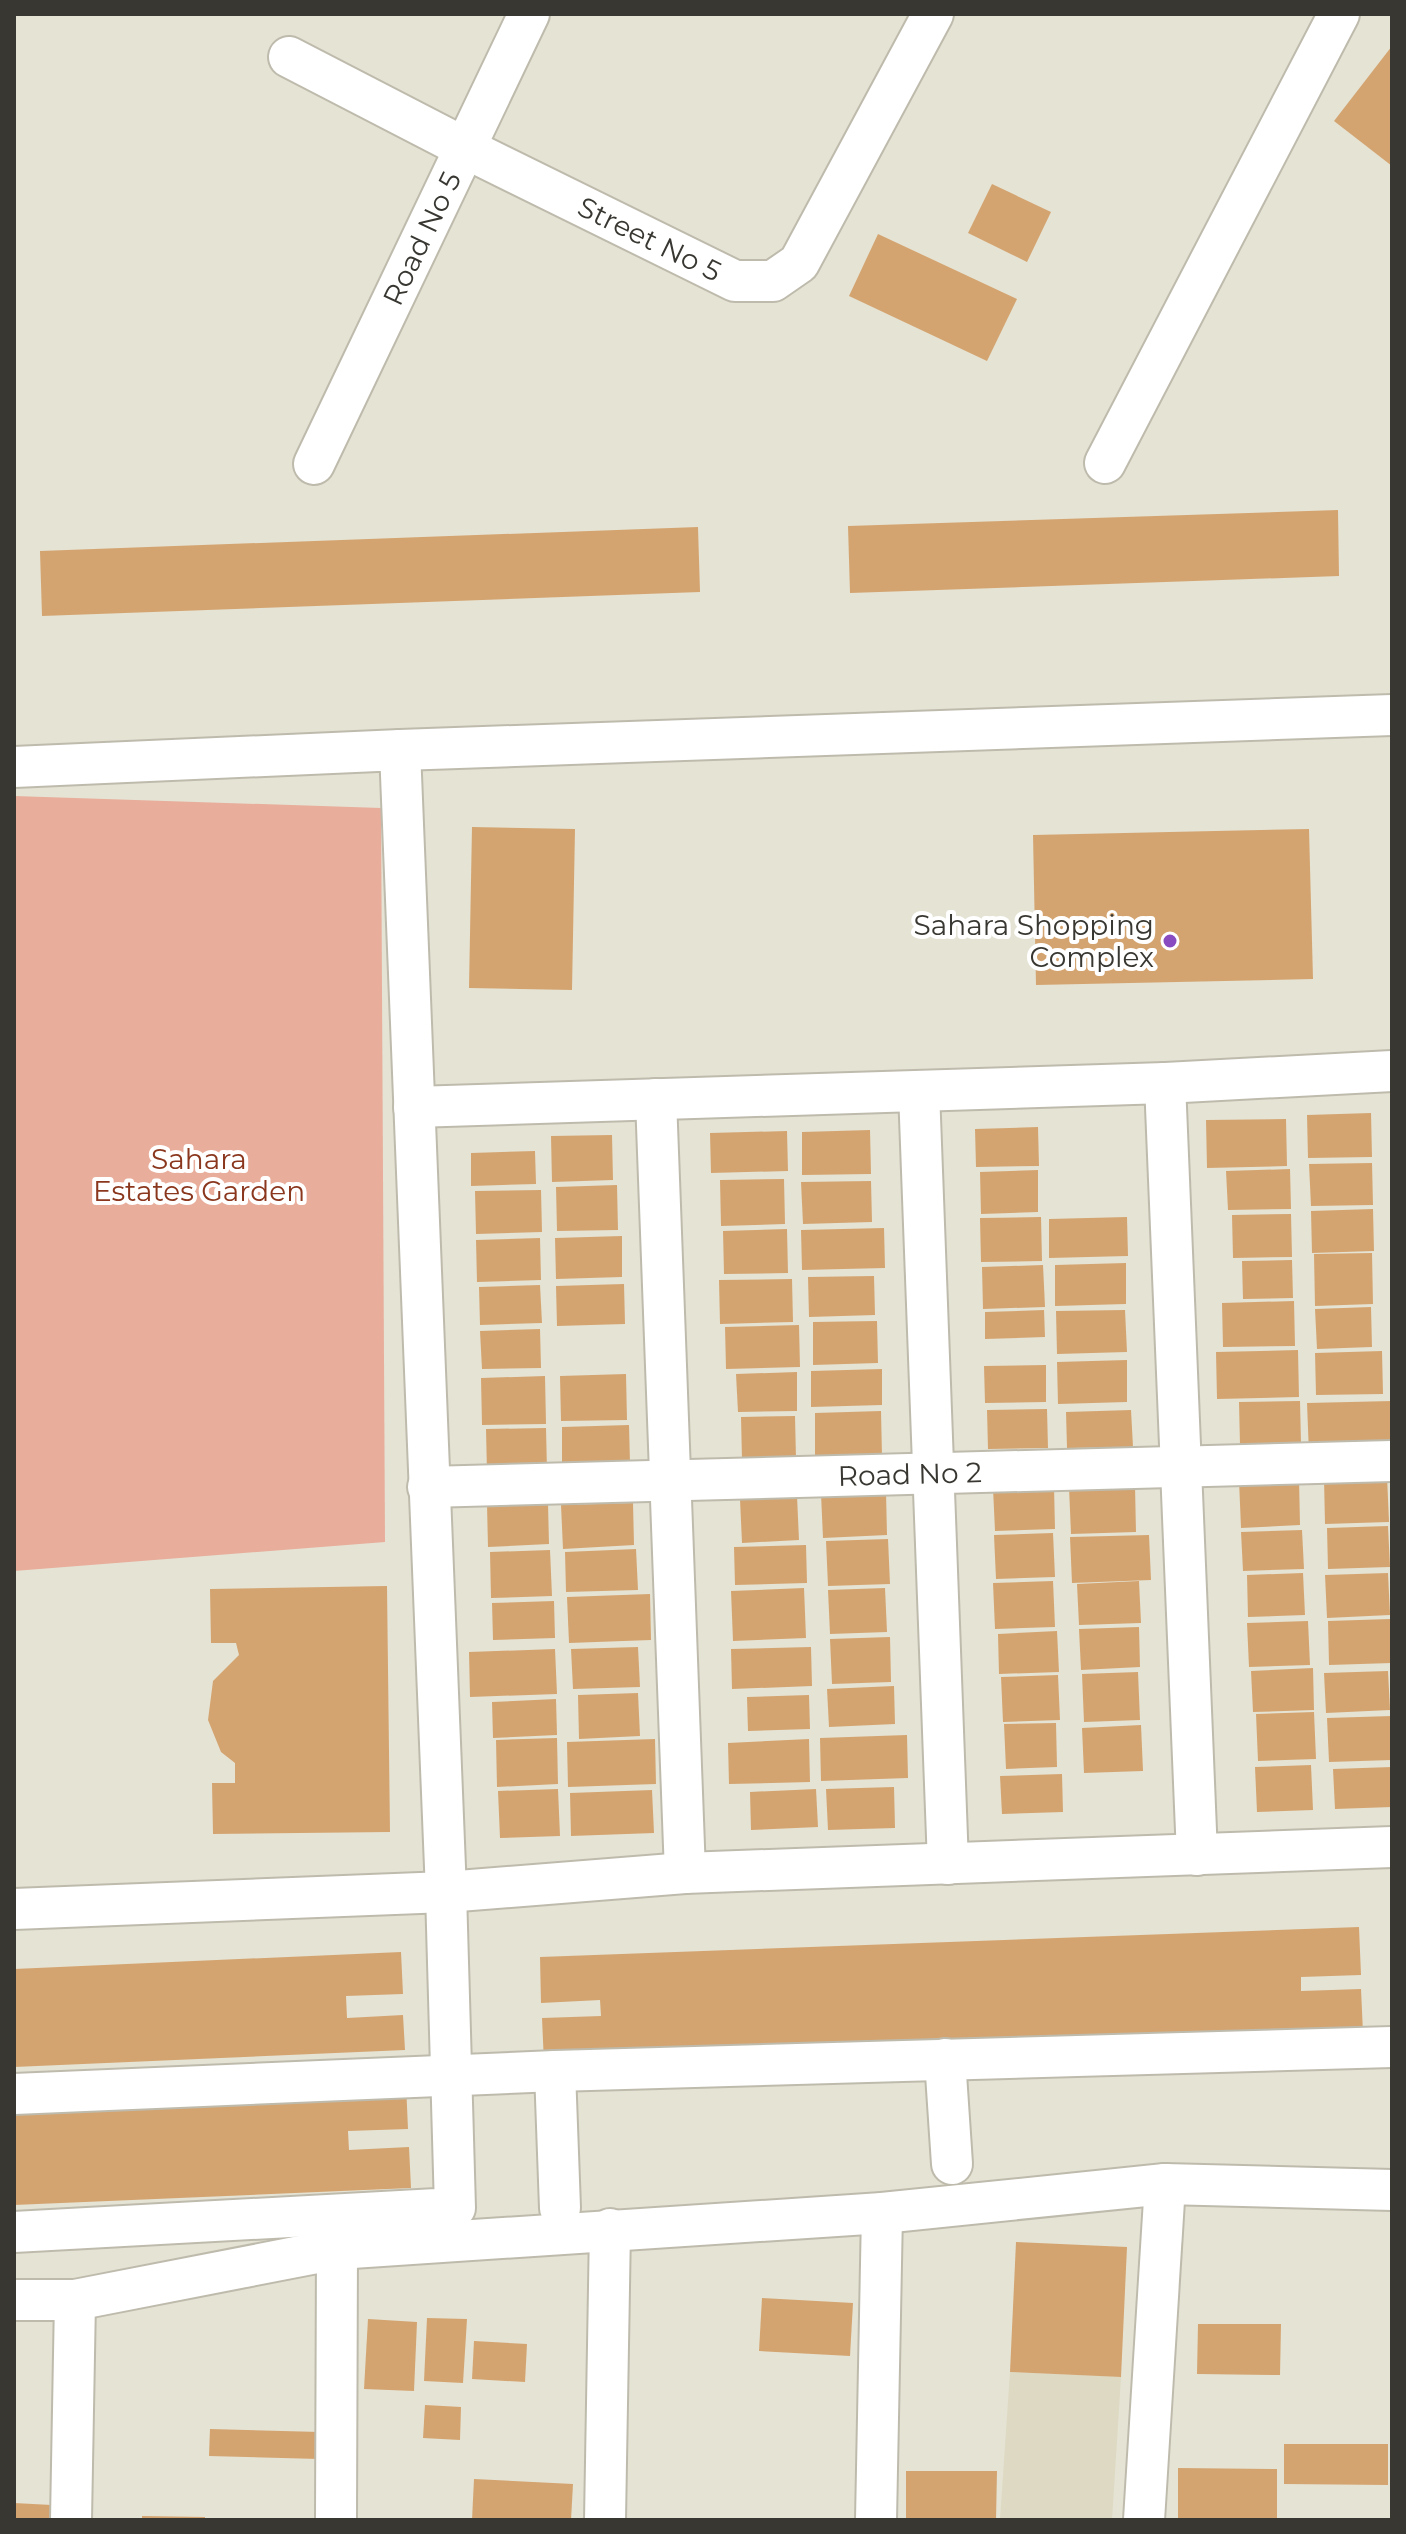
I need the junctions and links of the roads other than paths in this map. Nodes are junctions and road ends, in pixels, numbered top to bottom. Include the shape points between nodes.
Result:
1 (529, 14) edge
2 (933, 14) edge
3 (1339, 14) edge
4 (289, 57) dead end
5 (465, 148) junction
6 (1105, 463) dead end
7 (314, 464) dead end
8 (1392, 715) edge
9 (400, 750) junction
10 (14, 767) edge
11 (1392, 1071) edge
12 (1165, 1083) junction
13 (919, 1091) junction
14 (656, 1099) junction
15 (414, 1107) junction
16 (1392, 1461) edge
17 (1181, 1466) junction
18 (934, 1473) junction
19 (670, 1480) junction
20 (428, 1487) junction
21 (1392, 1847) edge
22 (1197, 1855) junction
23 (948, 1864) junction
24 (685, 1873) junction
25 (446, 1892) junction
26 (14, 1909) edge
27 (1392, 2047) edge
28 (945, 2059) junction
29 (555, 2071) junction
30 (451, 2075) junction
31 (14, 2094) edge
32 (952, 2164) dead end
33 (1165, 2184) junction
34 (1392, 2190) edge
35 (560, 2208) dead end
36 (882, 2213) junction
37 (610, 2229) junction
38 (14, 2232) edge
39 (337, 2249) junction
40 (14, 2300) edge
41 (75, 2300) junction
42 (71, 2520) edge
43 (336, 2520) edge
44 (605, 2520) edge
45 (876, 2520) edge
46 (1144, 2520) edge

1 - 5 street, Road No 5
2 - 5 street, Street No 5 via 799,263 773,281 735,281
3 - 6 street
4 - 5 street, Street No 5
5 - 7 street, Road No 5
8 - 9 street
9 - 10 street
9 - 15 street
11 - 12 street
12 - 13 street
12 - 17 street
13 - 14 street
13 - 18 street
14 - 15 street
14 - 19 street
15 - 20 street
16 - 17 street, Road No 2
17 - 18 street, Road No 2
17 - 22 street
18 - 19 street, Road No 2
18 - 23 street
19 - 20 street, Road No 2
19 - 24 street
20 - 25 street
21 - 22 street
22 - 23 street
23 - 24 street
24 - 25 street
25 - 26 street
25 - 30 street
27 - 28 street
28 - 29 street
28 - 32 street
29 - 30 street
29 - 35 street
30 - 31 street
30 - 38 street via 455,2208
33 - 34 street
33 - 36 street
33 - 46 street
36 - 37 street
36 - 45 street
37 - 39 street
37 - 44 street
39 - 41 street
39 - 43 street
40 - 41 street
41 - 42 street

